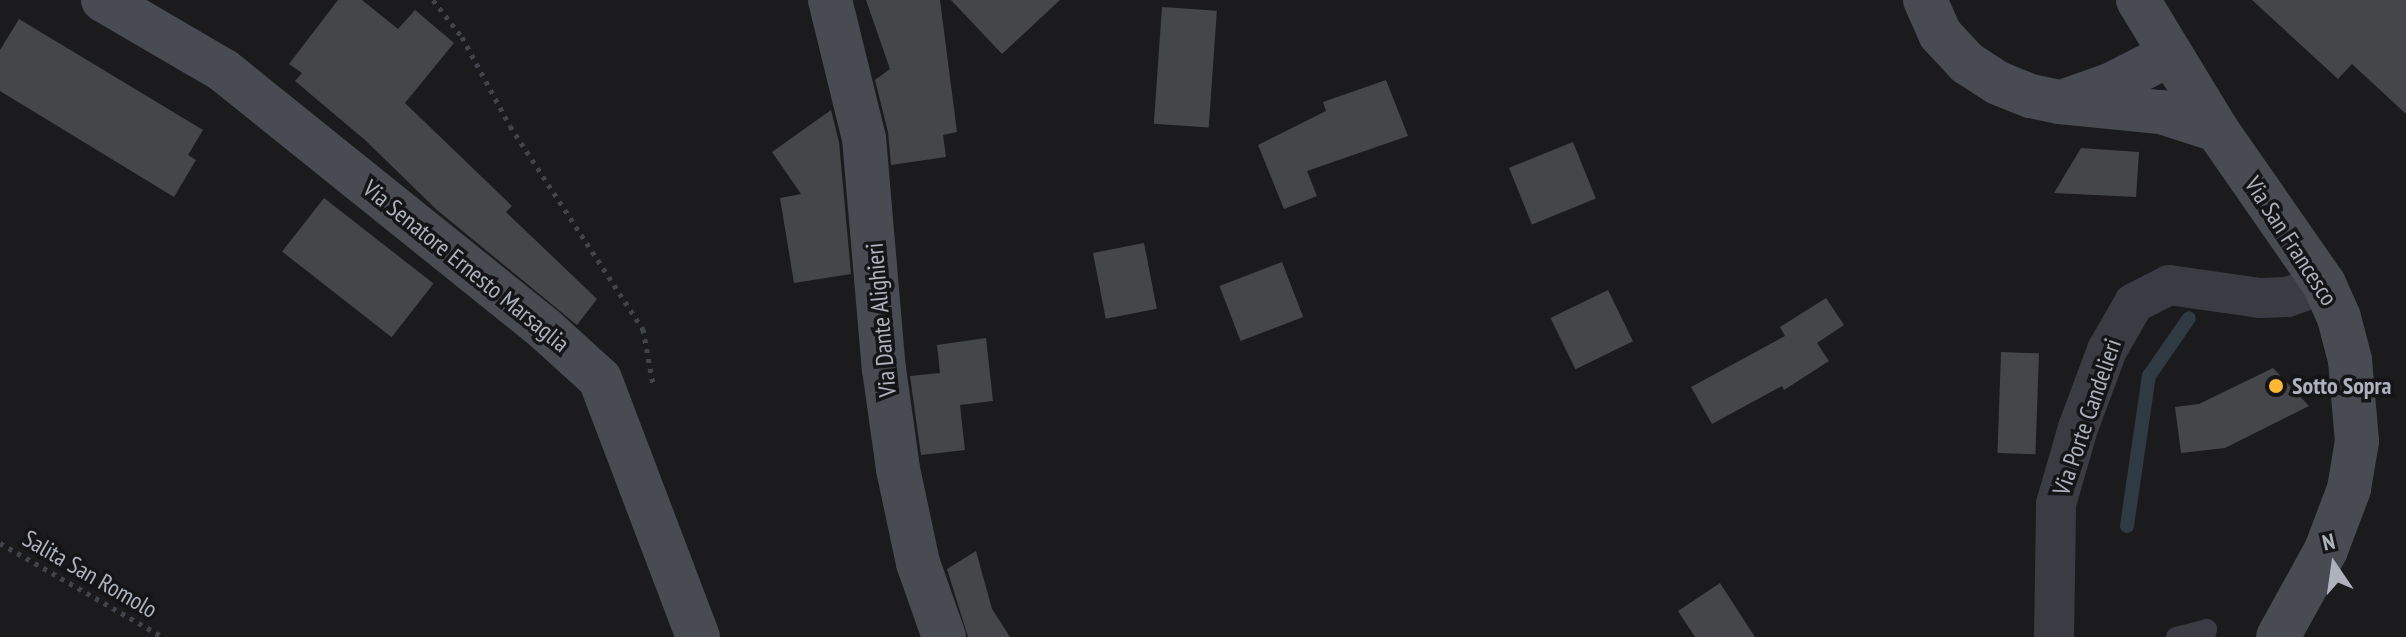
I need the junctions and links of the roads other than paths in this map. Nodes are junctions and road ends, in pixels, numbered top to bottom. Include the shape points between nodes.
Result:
1 (103, 0) edge
2 (830, 0) edge
3 (1925, 0) edge
4 (2138, 0) edge
5 (2169, 55) junction
6 (2060, 102) junction
7 (2217, 130) junction
8 (2324, 284) junction
9 (698, 637) edge
10 (944, 637) edge
11 (2054, 637) edge
12 (2176, 637) edge
13 (2205, 637) edge
14 (2278, 637) edge

1 - 9 street, Via Senatore Ernesto Marsaglia via 223,70 600,379
2 - 10 street, Via Dante Alighieri via 864,138 898,469 918,563
3 - 6 street via 1940,34 1967,63 1998,83
4 - 5 street, Via San Francesco
5 - 6 street via 2110,85
5 - 7 street, Via San Francesco
6 - 7 street via 2161,112
7 - 8 street, Via San Francesco
8 - 11 street, Via Porte Candelieri via 2287,297 2260,298 2169,285 2152,291 2128,311 2107,350 2056,504
8 - 14 street, Via San Francesco via 2350,360 2357,441 2349,489 2326,550
12 - 13 lane via 2207,629

